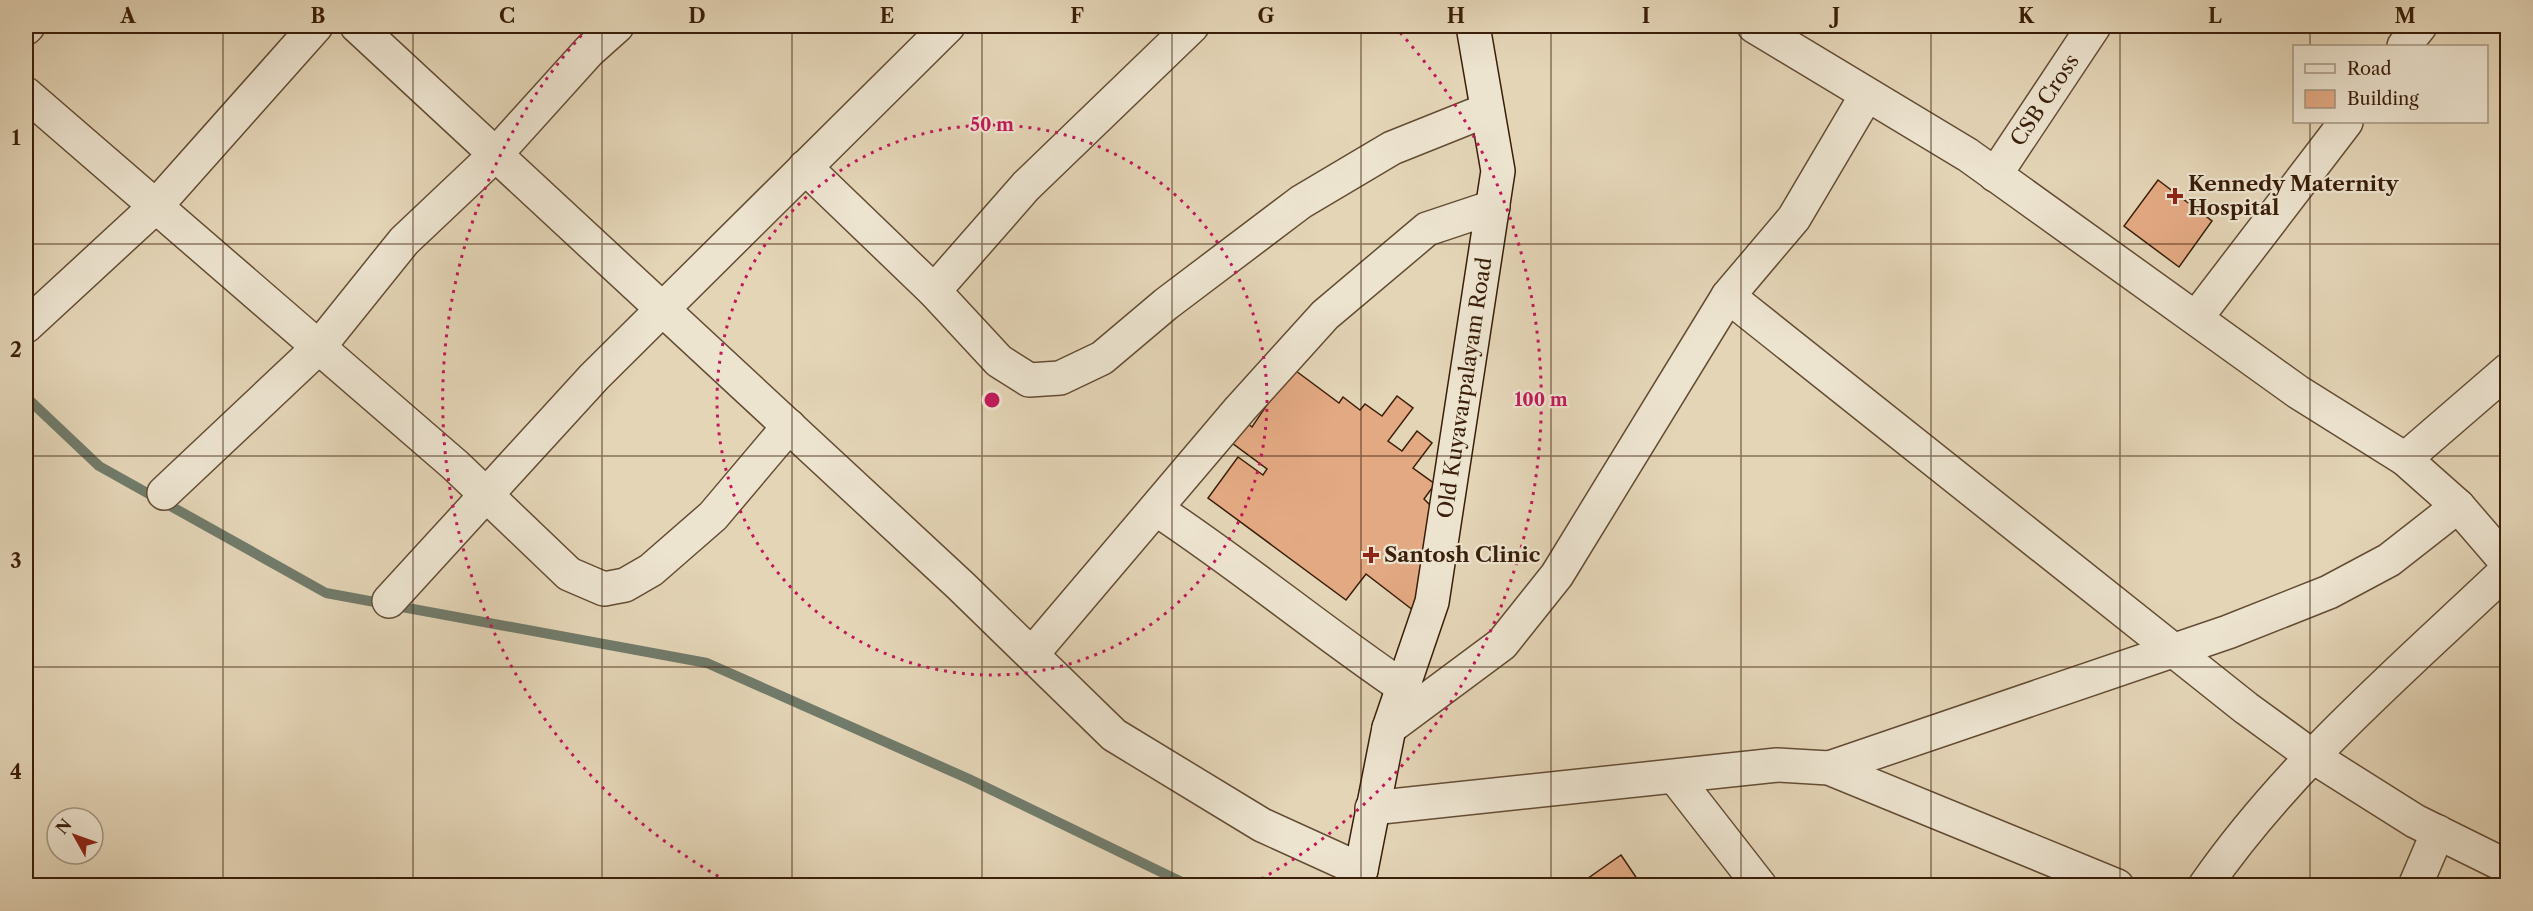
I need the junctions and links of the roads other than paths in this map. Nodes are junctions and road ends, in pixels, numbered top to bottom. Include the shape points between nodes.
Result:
1 (316, 26) edge
2 (357, 26) edge
3 (617, 26) edge
4 (948, 26) edge
5 (1191, 26) edge
6 (1473, 26) edge
7 (1754, 26) edge
8 (2094, 26) edge
9 (2420, 26) edge
10 (2405, 45) edge
11 (26, 94) edge
12 (1866, 96) junction
13 (1488, 110) junction
14 (2345, 123) edge
15 (495, 155) junction
16 (805, 167) junction
17 (1995, 176) junction
18 (155, 207) junction
19 (1493, 207) junction
20 (934, 291) junction
21 (1728, 296) junction
22 (662, 309) junction
23 (2196, 318) junction
24 (26, 326) edge
25 (318, 348) junction
26 (2508, 370) edge
27 (789, 426) junction
28 (2405, 459) junction
29 (164, 493) dead end
30 (485, 494) junction
31 (2458, 506) junction
32 (1156, 509) junction
33 (2508, 566) edge
34 (388, 602) dead end
35 (2173, 649) junction
36 (1032, 654) junction
37 (1403, 687) junction
38 (1389, 728) junction
39 (2312, 756) junction
40 (1828, 768) junction
41 (1675, 777) junction
42 (1372, 808) junction
43 (2438, 831) junction
44 (2508, 867) edge
45 (1358, 878) edge
46 (1760, 885) edge
47 (2117, 885) edge
48 (2205, 885) edge
49 (2415, 885) edge

1 - 18 street
2 - 15 street
3 - 15 street via 589,51
4 - 16 street
5 - 20 street via 1026,186
6 - 13 street, Old Kuyavarpalayam Road
7 - 12 street
8 - 17 street, CSB Cross
9 - 10 street
11 - 18 street
12 - 17 street via 1968,155
12 - 21 street via 1794,218
13 - 19 street, Old Kuyavarpalayam Road via 1498,171
13 - 20 street via 1392,148 1301,202 1166,304 1102,358 1060,378 1029,380 999,361
14 - 23 street
15 - 22 street
15 - 25 street via 404,241
16 - 20 street
16 - 22 street
17 - 23 street
18 - 24 street
18 - 25 street
19 - 32 street via 1427,229 1325,315
19 - 37 street, Old Kuyavarpalayam Road via 1432,602
21 - 35 street
21 - 38 street via 1557,575 1502,644
22 - 27 street
22 - 30 street
23 - 28 street via 2298,392
25 - 29 street
25 - 30 street
26 - 28 street
27 - 30 street via 713,516 651,570 625,585 604,589 570,574
27 - 36 street
28 - 31 street
30 - 34 street
31 - 33 street
31 - 35 street via 2389,560 2329,592
32 - 36 street
32 - 37 street
33 - 39 street
35 - 39 street
35 - 40 street
36 - 45 street via 1114,735
37 - 38 street, Old Kuyavarpalayam Road
38 - 42 street, Old Kuyavarpalayam Road
39 - 43 street
39 - 48 street
40 - 41 street via 1777,765
40 - 47 street
41 - 42 street
41 - 46 street
42 - 45 street, Old Kuyavarpalayam Road
43 - 44 street
43 - 49 street

